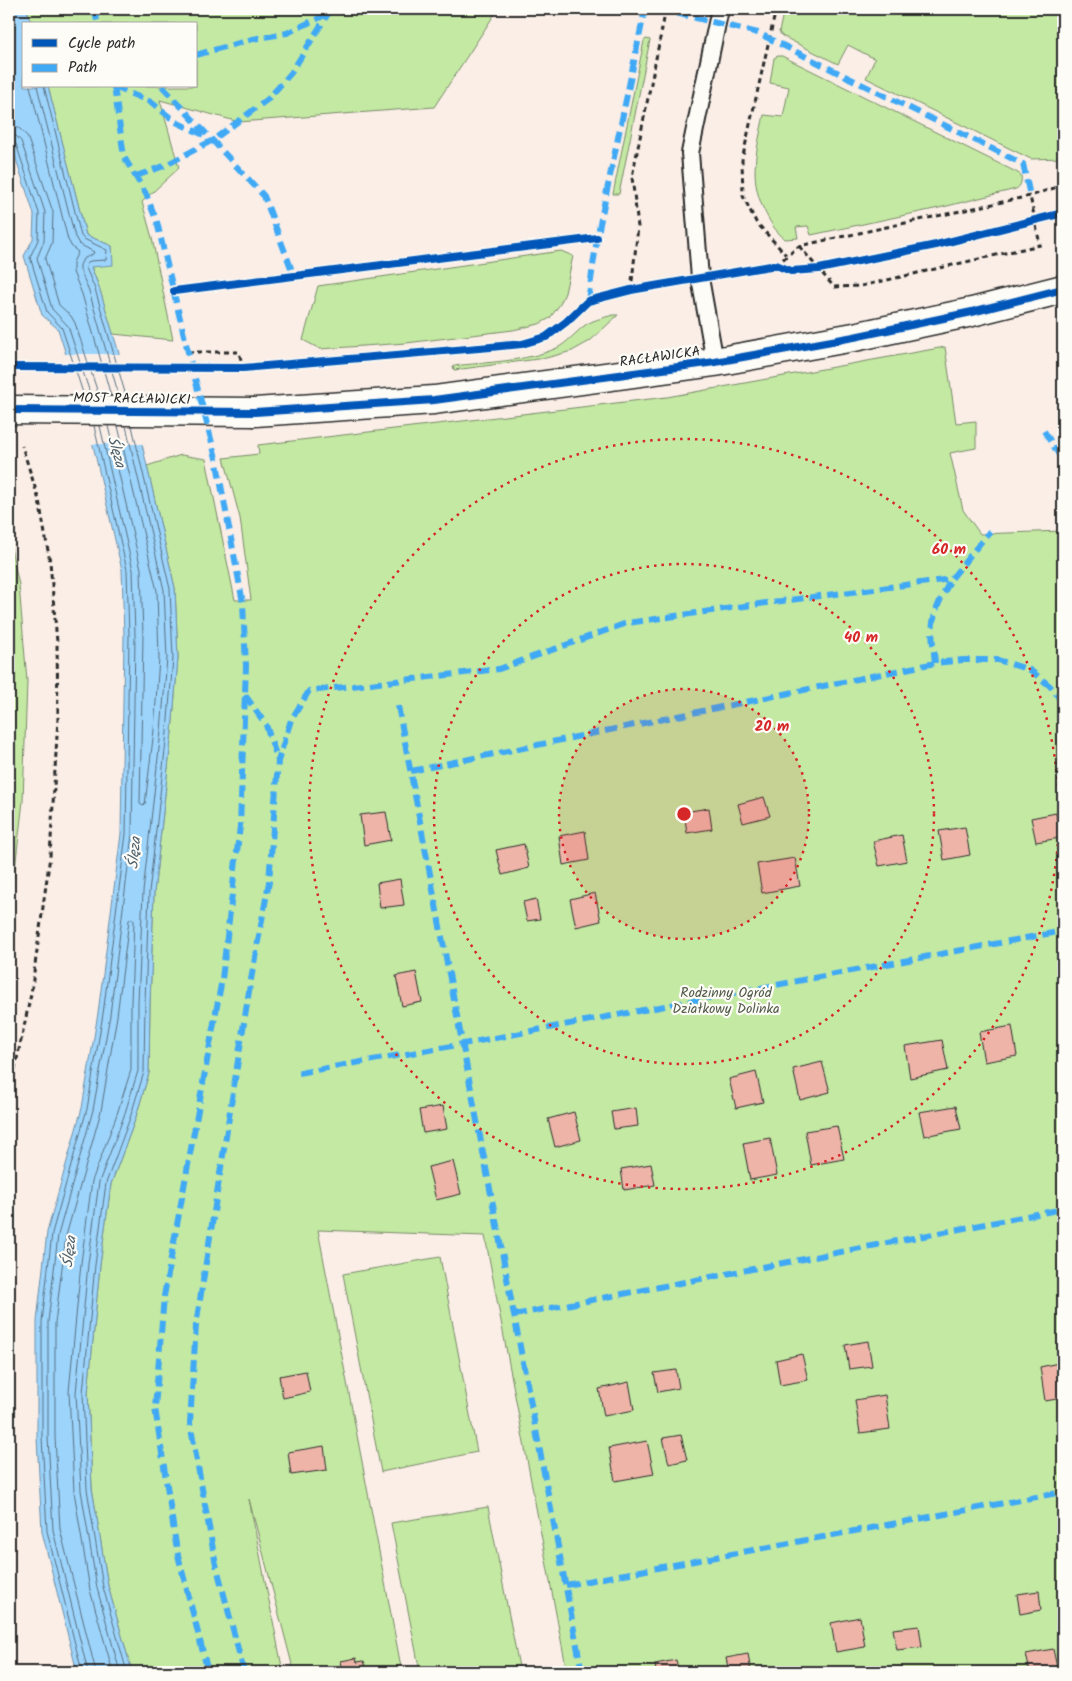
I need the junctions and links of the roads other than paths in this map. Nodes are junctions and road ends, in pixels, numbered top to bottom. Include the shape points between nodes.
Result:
1 (720, 9) edge
2 (1063, 289) edge
3 (715, 362) junction
4 (9, 410) edge
5 (255, 412) joint

1 - 3 lane via 690,153 700,278
2 - 3 street, RACŁAWICKA via 906,326
3 - 5 street, RACŁAWICKA via 434,400
4 - 5 street, MOST RACŁAWICKI, bridge

